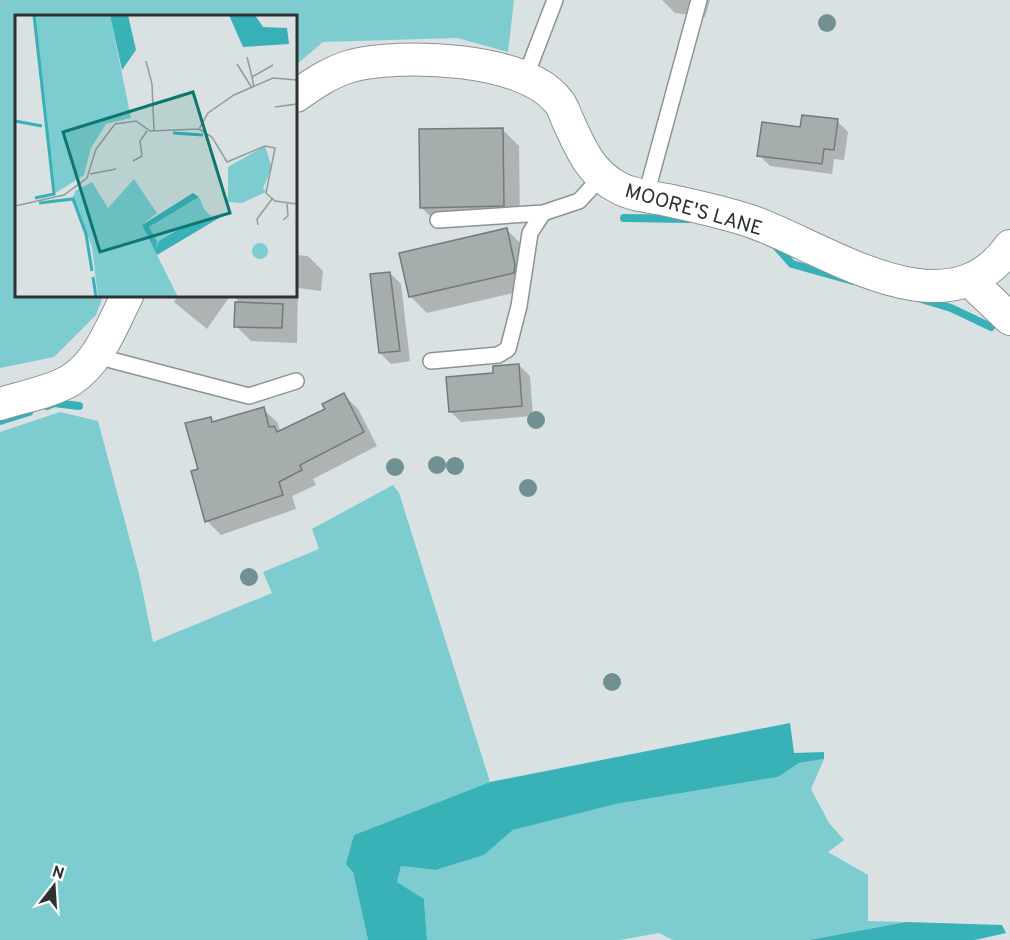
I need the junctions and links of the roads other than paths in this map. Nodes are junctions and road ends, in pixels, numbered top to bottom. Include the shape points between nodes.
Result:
1 (555, 0) edge
2 (699, 0) edge
3 (525, 78) junction
4 (297, 95) edge
5 (601, 177) junction
6 (646, 195) junction
7 (543, 213) junction
8 (438, 220) dead end
9 (1010, 246) edge
10 (969, 280) junction
11 (127, 297) edge
12 (1010, 319) edge
13 (96, 356) junction
14 (431, 361) dead end
15 (296, 381) dead end
16 (0, 404) edge

1 - 3 lane
2 - 6 lane
3 - 4 street, MOORE'S LANE via 486,65 385,60 350,67 319,80
3 - 5 street, MOORE'S LANE via 558,101 586,160
5 - 6 street, MOORE'S LANE via 621,189
5 - 7 lane via 579,201
6 - 10 street, MOORE'S LANE via 753,222 825,256 902,282 939,285
7 - 8 lane
7 - 14 lane via 530,233 508,349 498,355
9 - 10 street via 1001,259
10 - 12 street
11 - 13 street
13 - 15 lane via 249,396
13 - 16 street via 69,381

